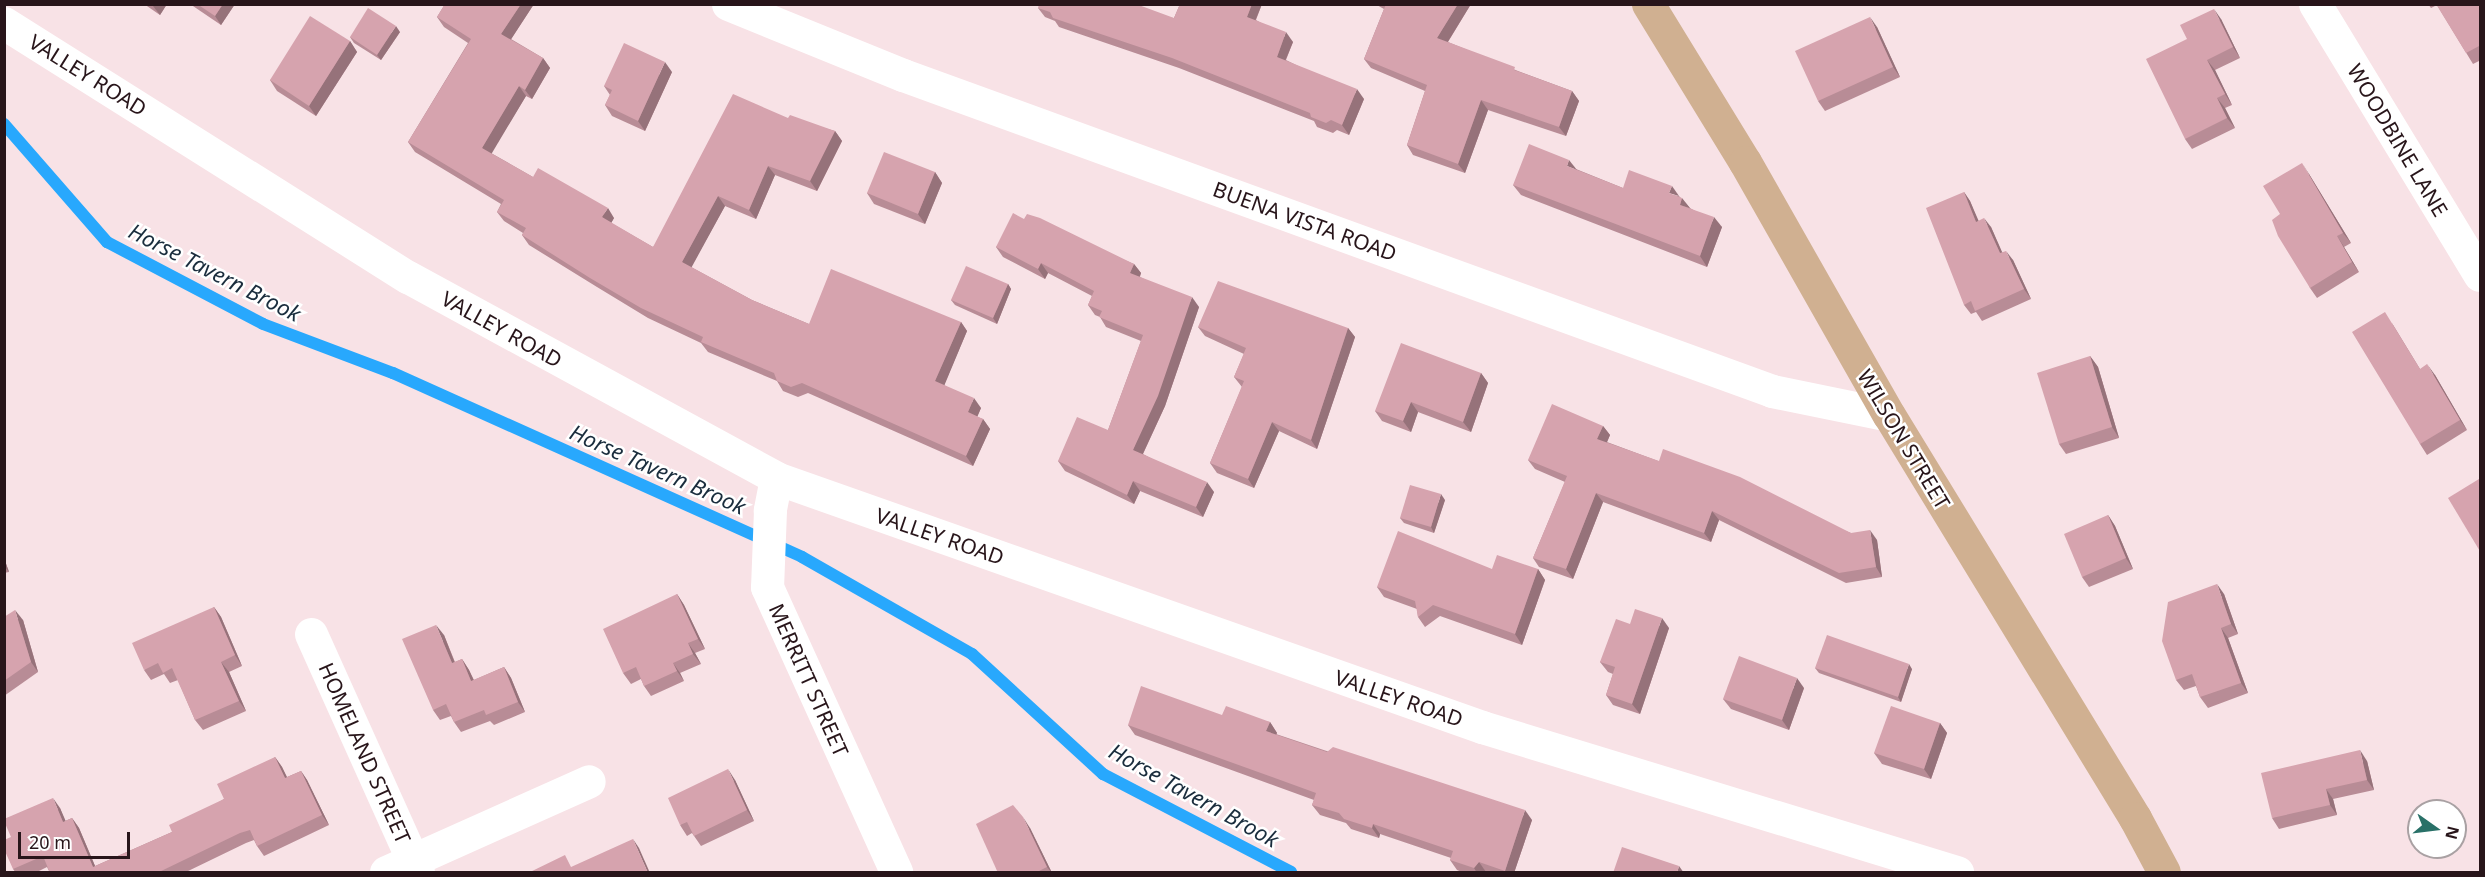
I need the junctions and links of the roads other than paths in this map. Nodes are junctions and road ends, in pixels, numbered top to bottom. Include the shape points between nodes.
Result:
1 (728, 4) edge
2 (1648, 4) edge
3 (2315, 4) edge
4 (4, 23) edge
5 (2481, 275) edge
6 (1888, 416) junction
7 (773, 494) junction
8 (311, 634) dead end
9 (589, 781) dead end
10 (406, 869) edge
11 (896, 873) edge
12 (1957, 873) edge
13 (2164, 873) edge

1 - 6 street, BUENA VISTA ROAD via 903,75 1772,391
2 - 6 main road, WILSON STREET via 1744,162
3 - 5 street, WOODBINE LANE
4 - 7 street, VALLEY ROAD via 408,277
6 - 13 main road, WILSON STREET via 2135,818
7 - 11 street, MERRITT STREET via 767,587
7 - 12 street, VALLEY ROAD via 1482,727
8 - 10 street, HOMELAND STREET
9 - 10 street

